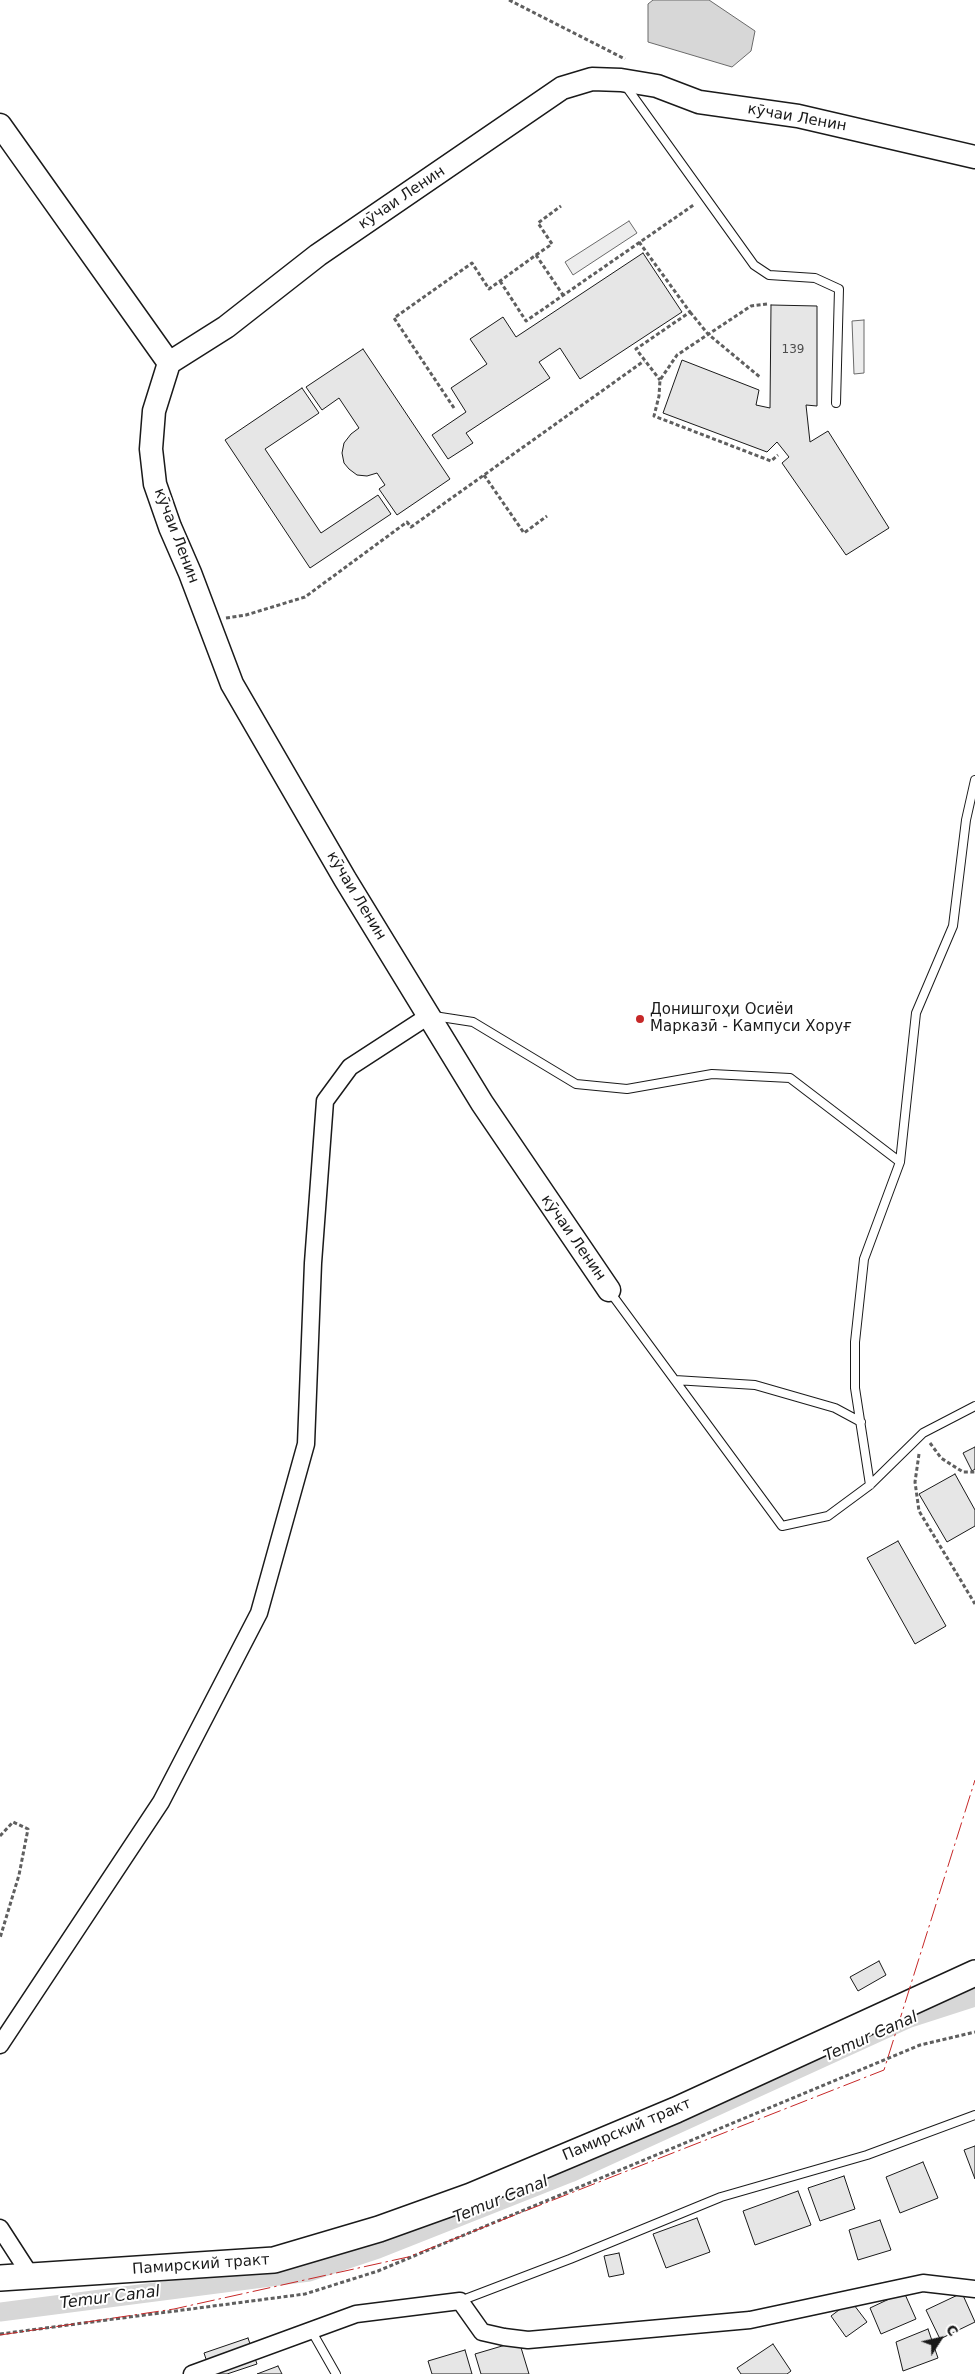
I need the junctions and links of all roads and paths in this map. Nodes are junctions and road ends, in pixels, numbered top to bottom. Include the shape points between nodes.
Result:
1 (509, 0) edge
2 (627, 71) junction
3 (0, 125) edge
4 (975, 157) edge
5 (706, 197) junction
6 (561, 206) dead end
7 (639, 242) junction
8 (536, 255) junction
9 (500, 281) junction
10 (562, 295) junction
11 (767, 304) dead end
12 (690, 312) junction
13 (708, 334) junction
14 (644, 361) junction
15 (169, 363) junction
16 (762, 378) dead end
17 (660, 380) junction
18 (836, 403) dead end
19 (454, 408) dead end
20 (778, 455) dead end
21 (484, 475) junction
22 (547, 516) dead end
23 (207, 621) junction
24 (975, 780) edge
25 (430, 1015) junction
26 (900, 1162) junction
27 (609, 1290) joint
28 (675, 1380) junction
29 (975, 1406) edge
30 (861, 1422) junction
31 (923, 1433) junction
32 (975, 1472) edge
33 (870, 1485) junction
34 (975, 1604) edge
35 (0, 1836) edge
36 (0, 1938) edge
37 (975, 1973) edge
38 (0, 2045) edge
39 (975, 2115) edge
40 (0, 2228) edge
41 (31, 2276) junction
42 (0, 2278) edge
43 (975, 2289) edge
44 (460, 2301) junction
45 (311, 2330) junction
46 (192, 2374) edge
47 (336, 2374) edge

1 - 2 path via 618,57
2 - 4 street, кӯчаи Ленин via 699,102 798,116
2 - 5 lane
2 - 15 street, кӯчаи Ленин via 562,88 318,255 226,326
3 - 15 street
5 - 7 path
5 - 18 lane via 754,265 769,275 815,278 839,290
6 - 8 path via 538,223 552,244
7 - 10 path
7 - 12 path
8 - 9 path
8 - 10 path
9 - 10 path via 526,321
9 - 19 path via 489,289 472,263 394,318
11 - 13 path via 751,306
12 - 13 path
12 - 14 path via 636,349
13 - 16 path
13 - 17 path via 677,356
14 - 17 path
14 - 21 path
15 - 23 street, кӯчаи Ленин via 154,411 151,449 156,484
17 - 20 path via 654,416 771,461
21 - 22 path via 524,533
21 - 23 path via 411,528 407,522 305,596 246,615
23 - 25 street, кӯчаи Ленин via 232,684 345,879
24 - 26 lane via 966,820 953,926 916,1013
25 - 26 lane via 473,1022 576,1084 626,1089 712,1074 790,1078
25 - 27 street, кӯчаи Ленин via 482,1103
25 - 38 street via 350,1067 325,1101 313,1264 306,1444 260,1613 161,1802
26 - 30 lane via 864,1260 855,1342 855,1388
27 - 28 lane
28 - 30 lane via 756,1385 834,1408
28 - 33 lane via 782,1526 828,1516
29 - 31 lane
30 - 33 lane
31 - 32 path via 941,1458 963,1472
31 - 33 lane
31 - 34 path via 915,1482 918,1511
35 - 36 path via 13,1822 28,1829 19,1876
37 - 41 main road, Памирский тракт via 676,2110 471,2196 379,2229 274,2260
39 - 44 lane via 867,2155 721,2197
40 - 41 street
41 - 42 main road, Памирский тракт
43 - 44 street via 924,2283 750,2320 528,2340 482,2332
44 - 45 street via 356,2314
45 - 46 street
45 - 47 lane

